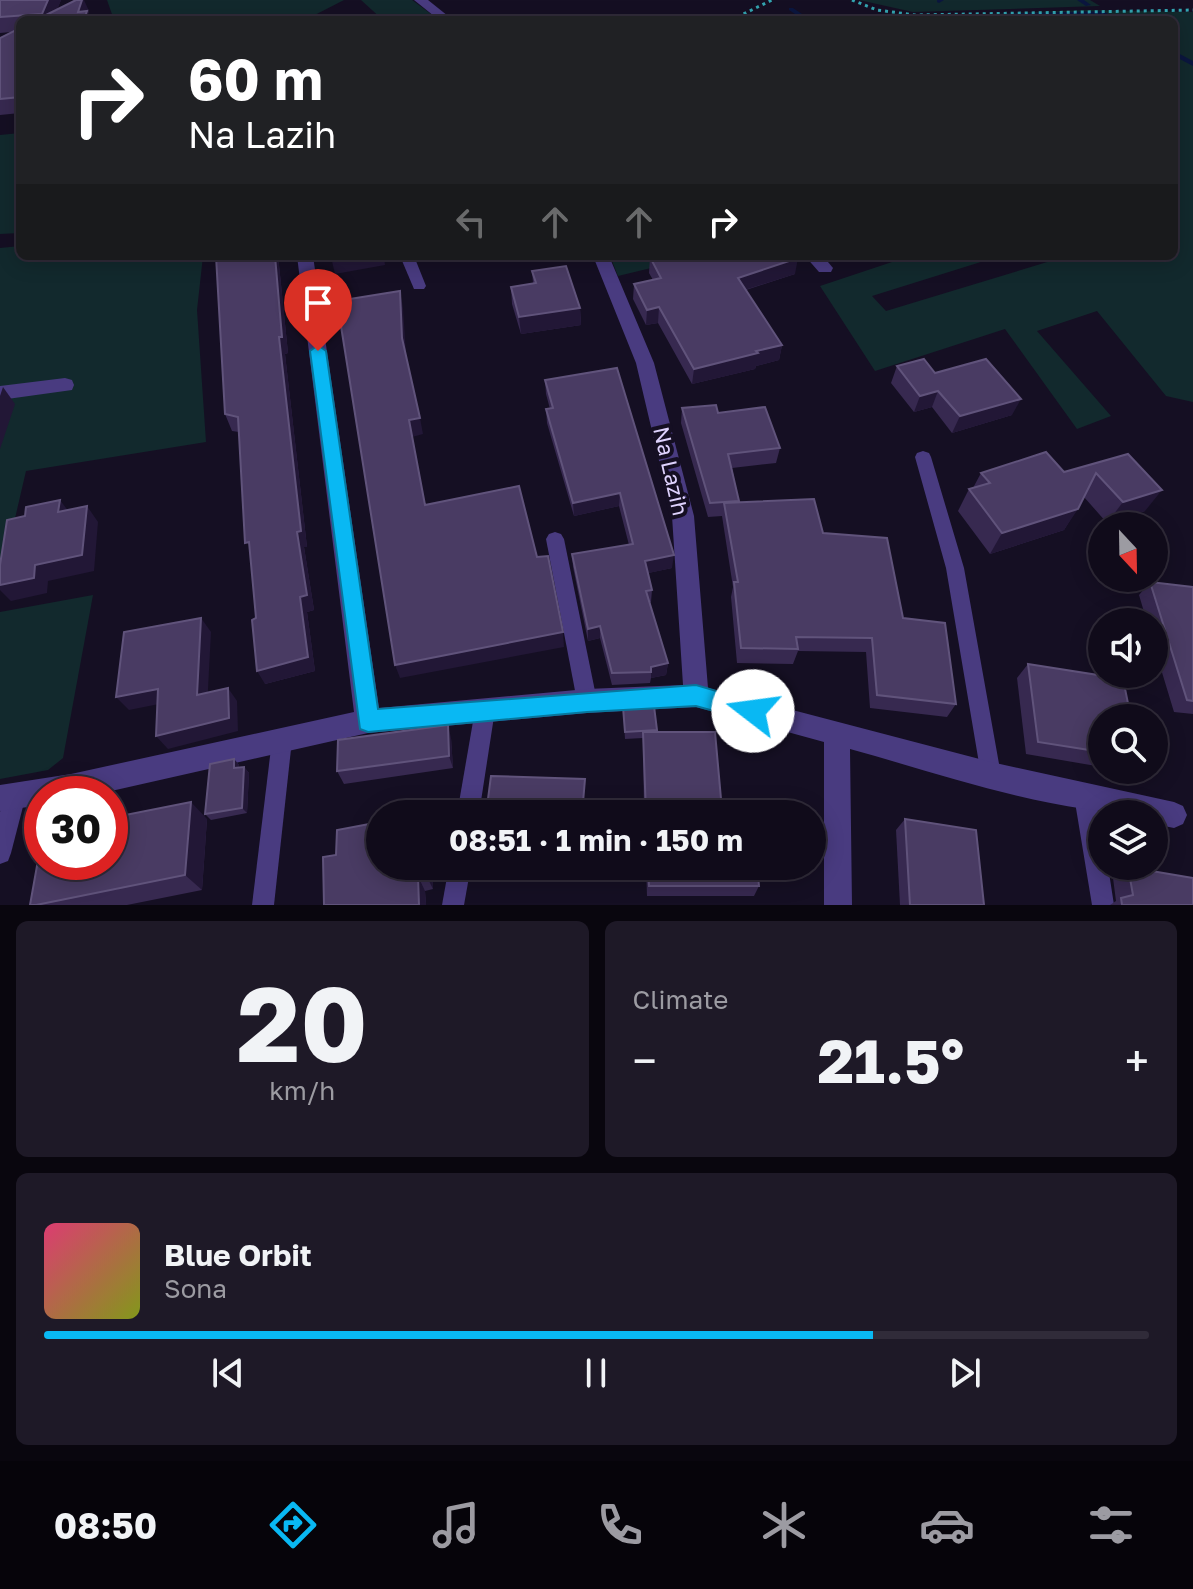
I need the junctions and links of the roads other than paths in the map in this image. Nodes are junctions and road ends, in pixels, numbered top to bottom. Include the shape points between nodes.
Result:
1 (420, 0) edge
2 (442, 16) edge
3 (309, 260) edge
4 (409, 260) edge
5 (603, 260) edge
6 (419, 286) dead end
7 (65, 385) dead end
8 (0, 393) edge
9 (923, 457) dead end
10 (555, 539) dead end
11 (696, 696) junction
12 (587, 701) junction
13 (485, 710) junction
14 (368, 721) junction
15 (837, 735) junction
16 (282, 740) junction
17 (991, 775) junction
18 (8, 796) edge
19 (1085, 796) junction
20 (470, 800) edge
21 (1184, 816) edge
22 (0, 853) edge
23 (457, 880) edge
24 (263, 905) edge
25 (453, 905) edge
26 (838, 905) edge
27 (1103, 905) edge

1 - 2 street
3 - 14 street
4 - 6 lane
5 - 11 street, Na Lazih via 645,363 683,516
7 - 8 street
9 - 17 lane via 955,568
10 - 12 lane
11 - 12 street
11 - 15 street
12 - 13 street
13 - 14 street
13 - 20 lane
14 - 16 street
15 - 17 street
15 - 26 street
16 - 18 street
16 - 24 lane
17 - 19 street
18 - 22 lane
19 - 21 street
19 - 27 lane
23 - 25 lane

